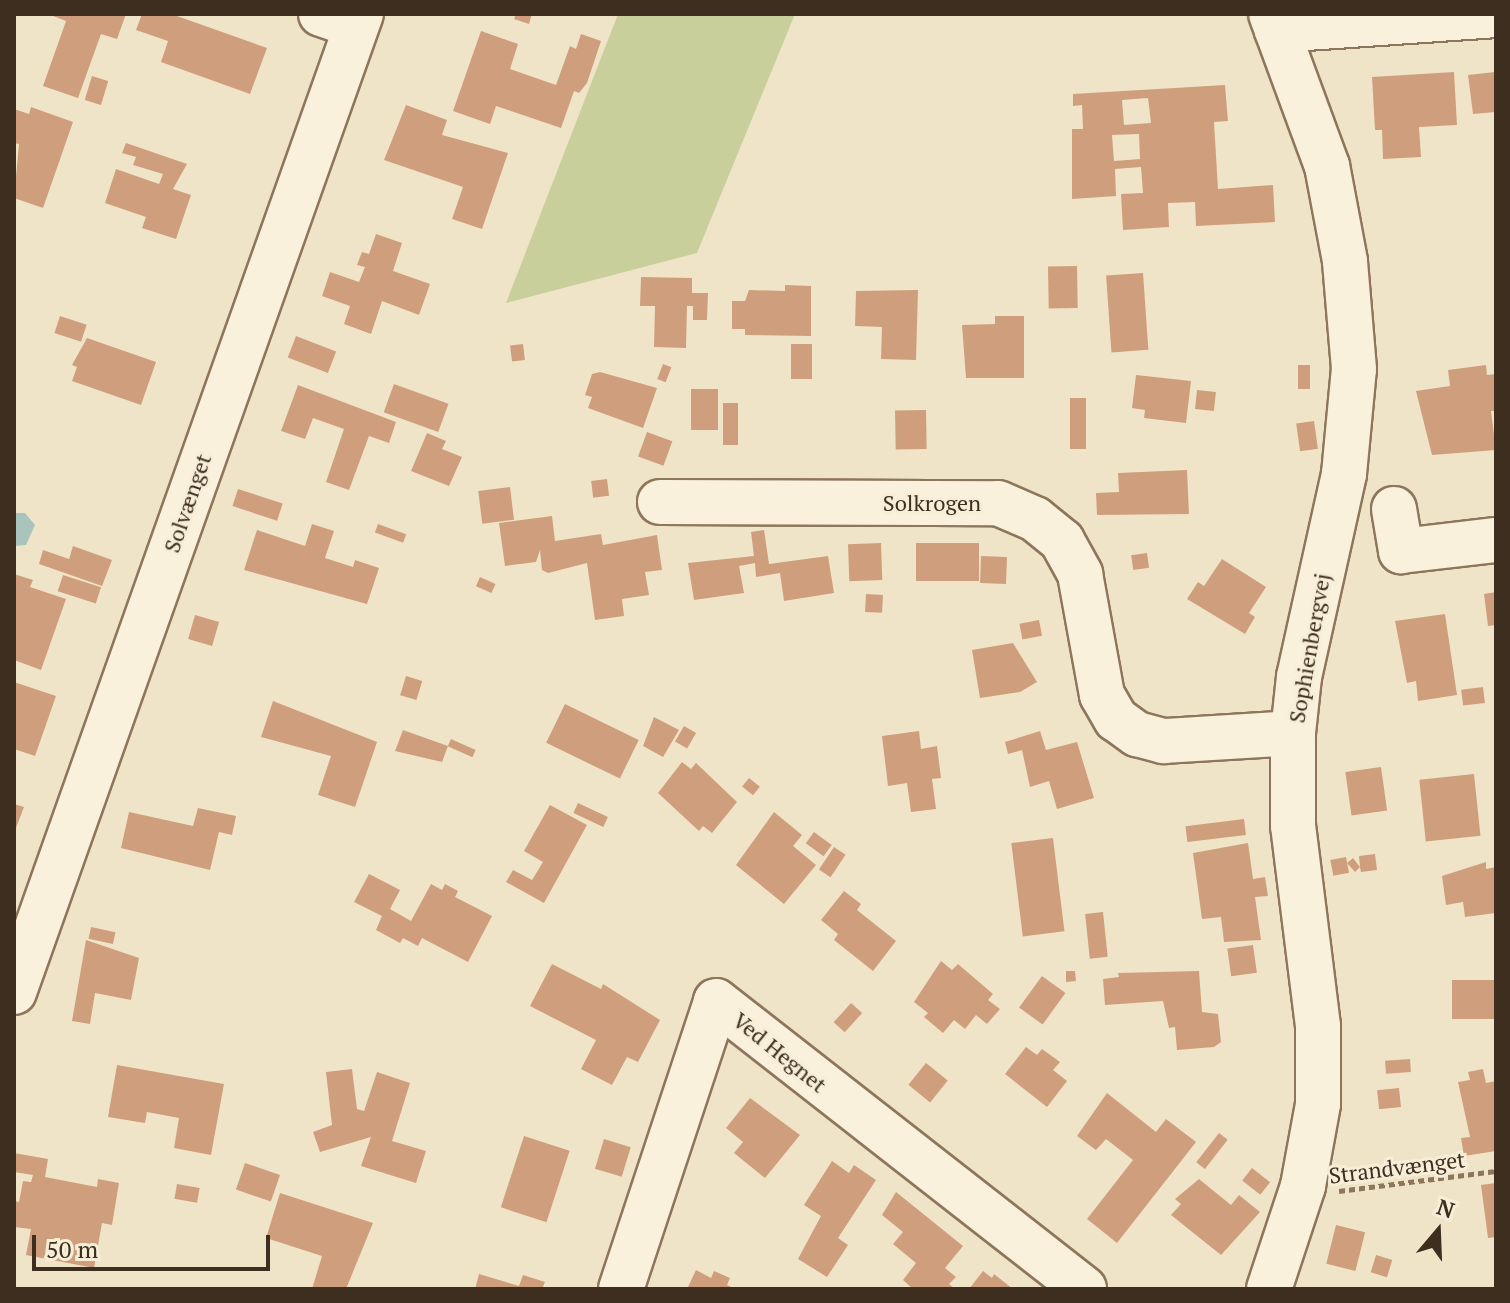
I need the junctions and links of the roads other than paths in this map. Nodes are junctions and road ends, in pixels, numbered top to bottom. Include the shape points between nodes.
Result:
1 (1496, 15) edge
2 (346, 18) edge
3 (1274, 22) edge
4 (660, 502) dead end
5 (1394, 509) dead end
6 (1496, 540) edge
7 (1293, 733) junction
8 (14, 992) edge
9 (621, 1289) edge
10 (1084, 1289) edge
11 (1269, 1289) edge

1 - 3 street
2 - 8 street, Solvænget
3 - 7 street, Sophienbergvej via 1327,166 1345,261 1354,369 1344,474 1299,677
4 - 7 street, Solkrogen via 998,503 1035,519 1062,541 1080,574 1102,695 1116,719 1137,734 1164,741
5 - 6 street via 1401,551
7 - 11 street, Sophienbergvej via 1293,826 1318,1026 1318,1104 1302,1190
9 - 10 street, Ved Hegnet via 716,1001

